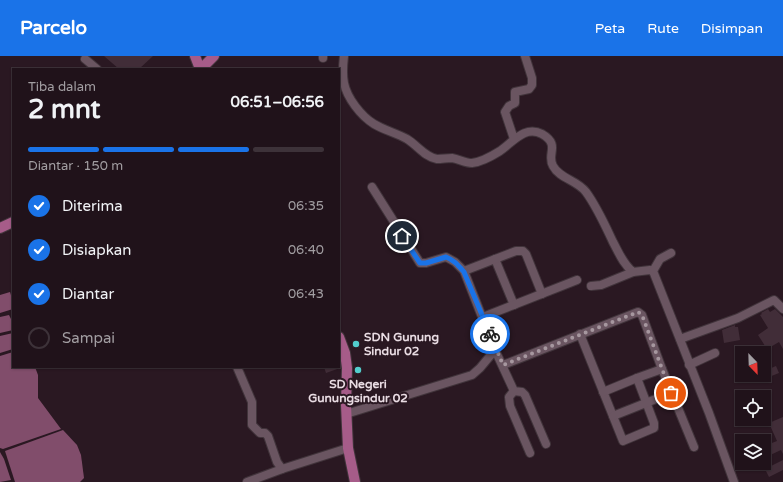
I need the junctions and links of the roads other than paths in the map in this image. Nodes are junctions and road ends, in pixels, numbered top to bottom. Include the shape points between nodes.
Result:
1 (195, 56) edge
2 (214, 56) edge
3 (344, 56) edge
4 (526, 56) edge
5 (85, 59) dead end
6 (96, 68) edge
7 (200, 68) edge
8 (201, 68) edge
9 (514, 139) junction
10 (372, 187) dead end
11 (12, 222) edge
12 (0, 228) edge
13 (671, 253) dead end
14 (495, 259) junction
15 (653, 271) junction
16 (464, 272) junction
17 (633, 272) junction
18 (577, 280) dead end
19 (591, 286) dead end
20 (542, 294) junction
21 (514, 304) junction
22 (783, 309) edge
23 (483, 317) junction
24 (580, 334) junction
25 (680, 339) junction
26 (340, 340) edge
27 (496, 350) junction
28 (715, 353) dead end
29 (503, 365) junction
30 (689, 365) junction
31 (238, 368) edge
32 (662, 369) junction
33 (637, 378) junction
34 (514, 391) junction
35 (603, 392) junction
36 (671, 393) junction
37 (647, 402) junction
38 (346, 414) junction
39 (613, 416) junction
40 (546, 444) dead end
41 (694, 447) dead end
42 (348, 448) junction
43 (530, 453) dead end
44 (282, 469) junction
45 (247, 482) edge
46 (355, 482) edge
47 (734, 482) edge

1 - 7 main road
2 - 8 main road
3 - 9 street via 346,91 362,114 374,124 407,140 430,157 454,158 465,162 480,161 500,151
4 - 9 street via 532,85 529,89 516,92 515,103 505,112
5 - 6 street
9 - 17 street via 529,131 548,139 553,149 552,166 587,193 624,264
10 - 16 street via 420,263 446,257
11 - 12 main road
13 - 15 street via 660,259
14 - 16 street
14 - 20 street via 516,250 523,251
14 - 21 street
15 - 17 street
15 - 25 street
16 - 23 street
17 - 19 street via 601,285
18 - 20 street
20 - 21 street
21 - 23 street
22 - 25 street via 774,300 731,321
23 - 27 street
24 - 29 street
24 - 32 street via 638,312 642,315
24 - 35 street
25 - 30 street
26 - 38 main road via 347,368
27 - 29 street
27 - 38 street via 472,375
28 - 30 street
29 - 34 street
30 - 47 street
31 - 44 street via 252,402 252,425 260,433 268,436
32 - 33 street
32 - 36 street
33 - 35 street
33 - 37 street
34 - 40 street via 522,392 524,395
34 - 43 street via 509,398 510,406
35 - 39 street
36 - 37 street
36 - 41 street
37 - 39 street
37 - 39 street via 654,428 625,441 622,440
38 - 42 main road
42 - 44 street
42 - 46 main road
44 - 45 street

